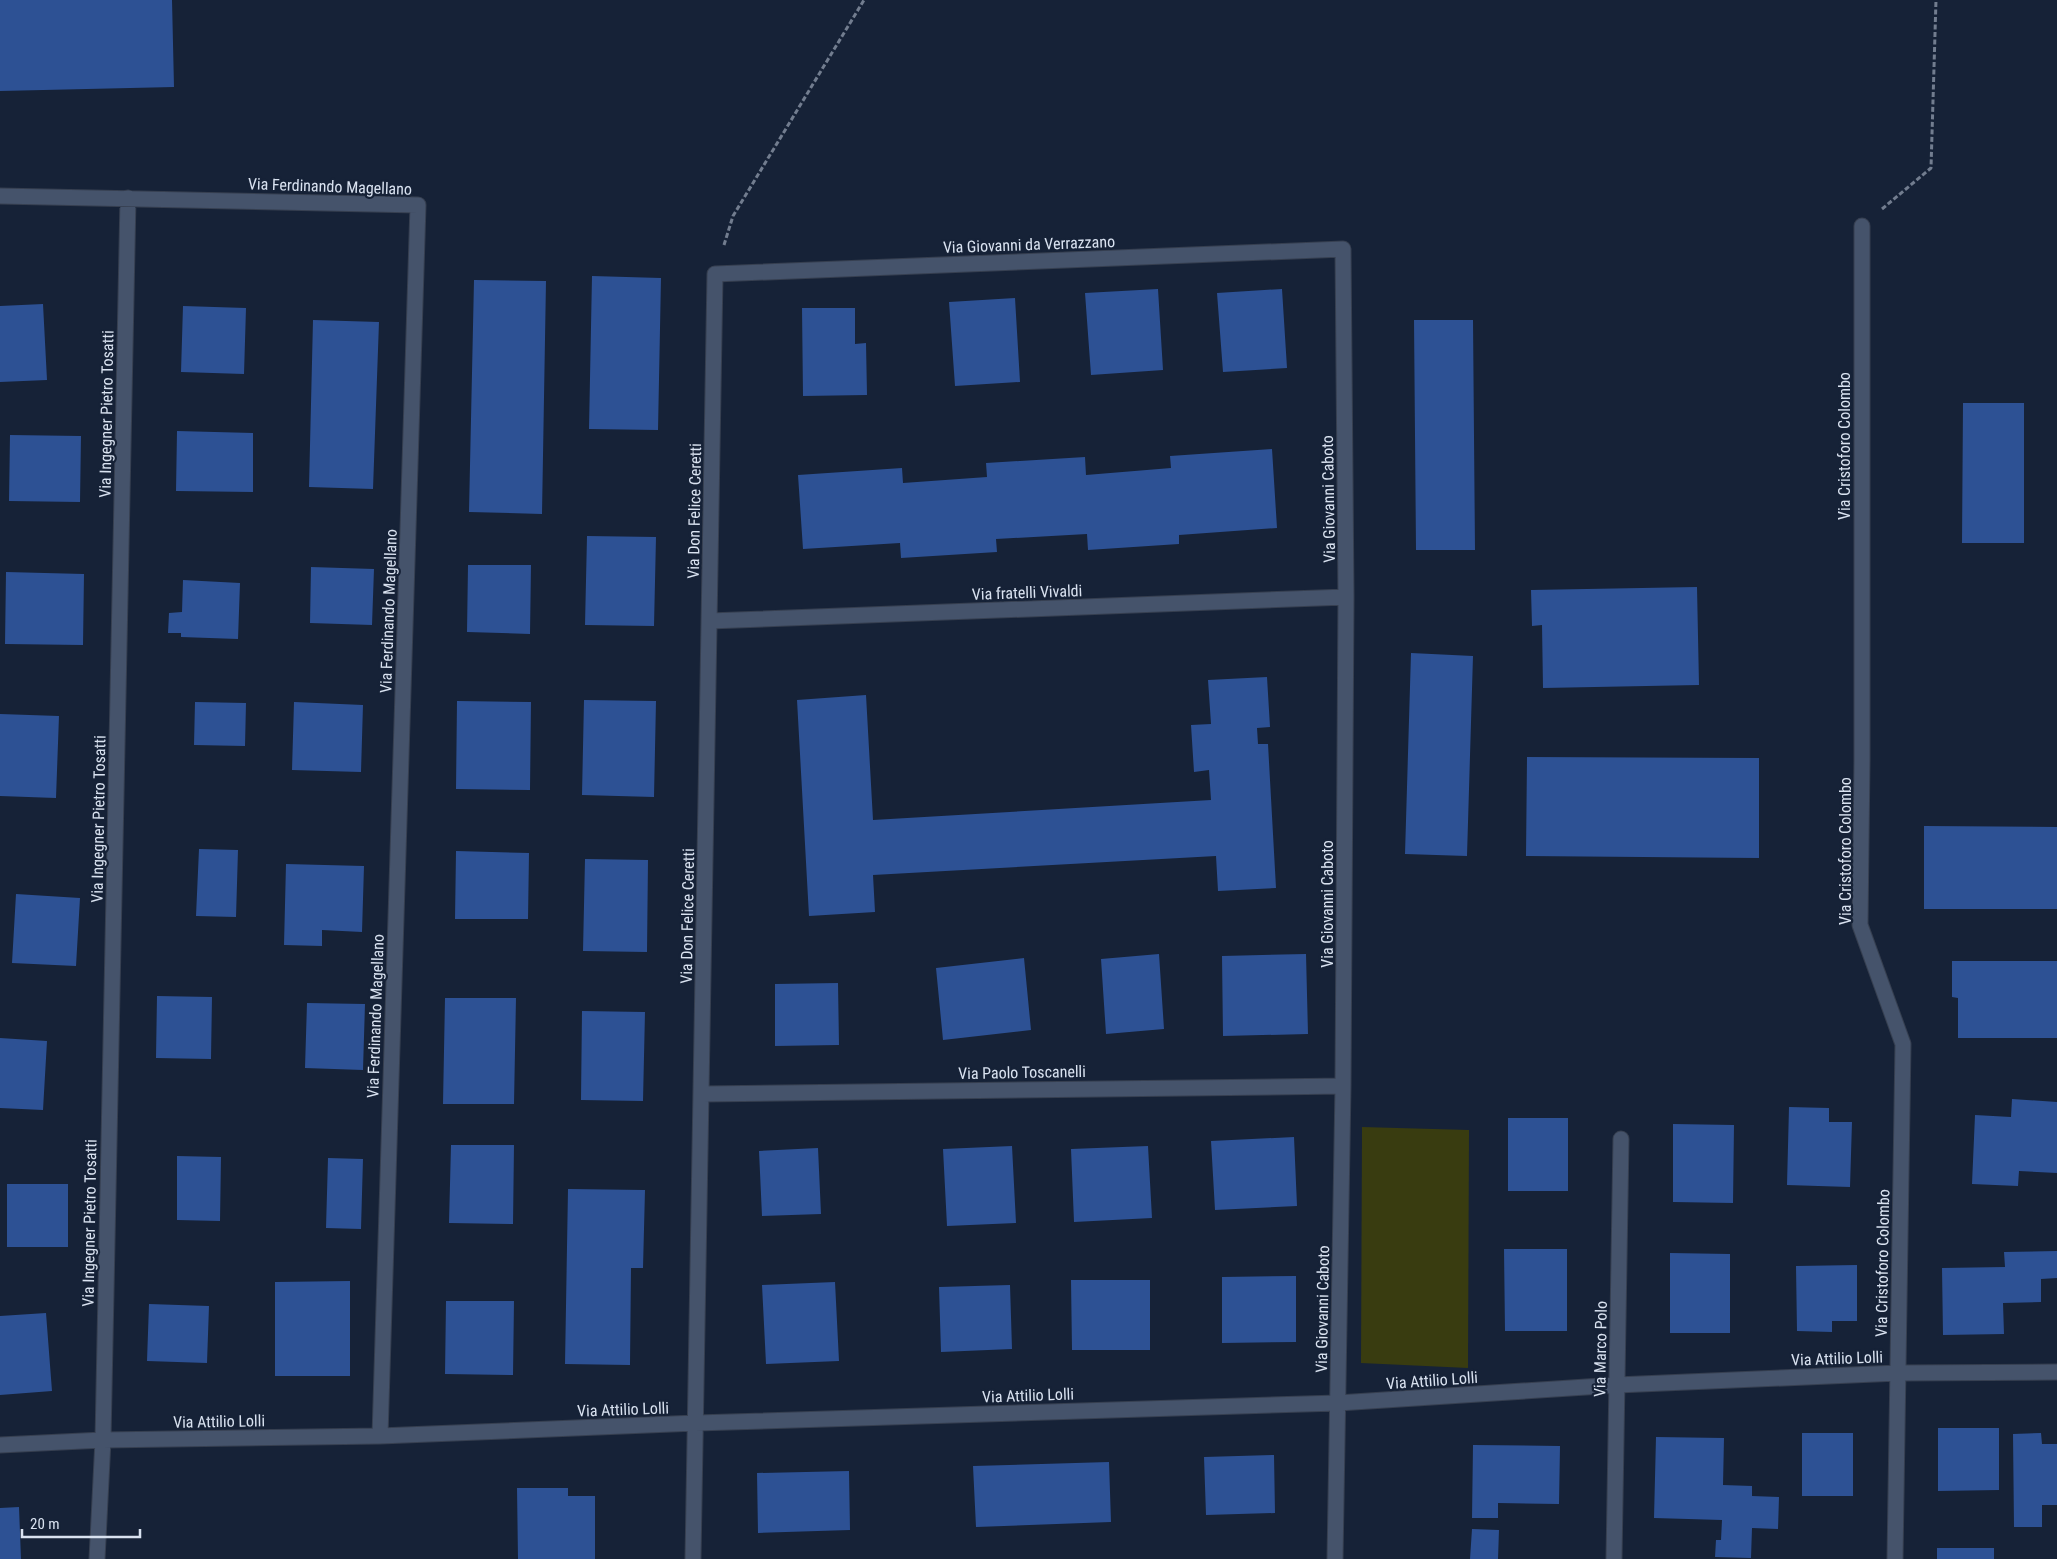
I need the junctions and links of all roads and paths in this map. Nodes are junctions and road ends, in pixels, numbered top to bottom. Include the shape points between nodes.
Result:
1 (864, 0) edge
2 (1936, 0) edge
3 (0, 196) edge
4 (128, 198) junction
5 (1862, 226) joint
6 (1343, 249) joint
7 (715, 274) junction
8 (1346, 597) junction
9 (709, 621) junction
10 (1343, 1086) junction
11 (702, 1094) junction
12 (1621, 1139) dead end
13 (2057, 1372) edge
14 (1898, 1373) junction
15 (1618, 1385) junction
16 (1338, 1403) junction
17 (696, 1423) junction
18 (380, 1436) junction
19 (102, 1440) junction
20 (0, 1445) edge
21 (97, 1559) edge
22 (694, 1559) edge
23 (1335, 1559) edge
24 (1614, 1559) edge
25 (1895, 1559) edge

1 - 7 path via 732,216
2 - 5 path via 1931,168
3 - 4 street, Via Ferdinando Magellano
4 - 18 street, Via Ferdinando Magellano via 418,205
4 - 19 street, Via Ingegner Pietro Tosatti
5 - 14 street, Via Cristoforo Colombo via 1860,925 1903,1044
6 - 7 street, Via Giovanni da Verrazzano
6 - 8 street, Via Giovanni Caboto
7 - 9 street, Via Don Felice Ceretti
8 - 9 street, Via fratelli Vivaldi
8 - 10 street, Via Giovanni Caboto
9 - 11 street, Via Don Felice Ceretti
10 - 11 street, Via Paolo Toscanelli
10 - 16 street, Via Giovanni Caboto
11 - 17 street, Via Don Felice Ceretti
12 - 15 street, Via Marco Polo
13 - 14 street, Via Attilio Lolli
14 - 15 street, Via Attilio Lolli
14 - 25 street, Via Cristoforo Colombo
15 - 16 street, Via Attilio Lolli
15 - 24 street, Via Marco Polo
16 - 17 street, Via Attilio Lolli
16 - 23 street, Via Giovanni Caboto
17 - 18 street, Via Attilio Lolli
17 - 22 street, Via Don Felice Ceretti
18 - 19 street, Via Attilio Lolli
19 - 20 street, Via Attilio Lolli
19 - 21 street, Via Ingegner Pietro Tosatti

